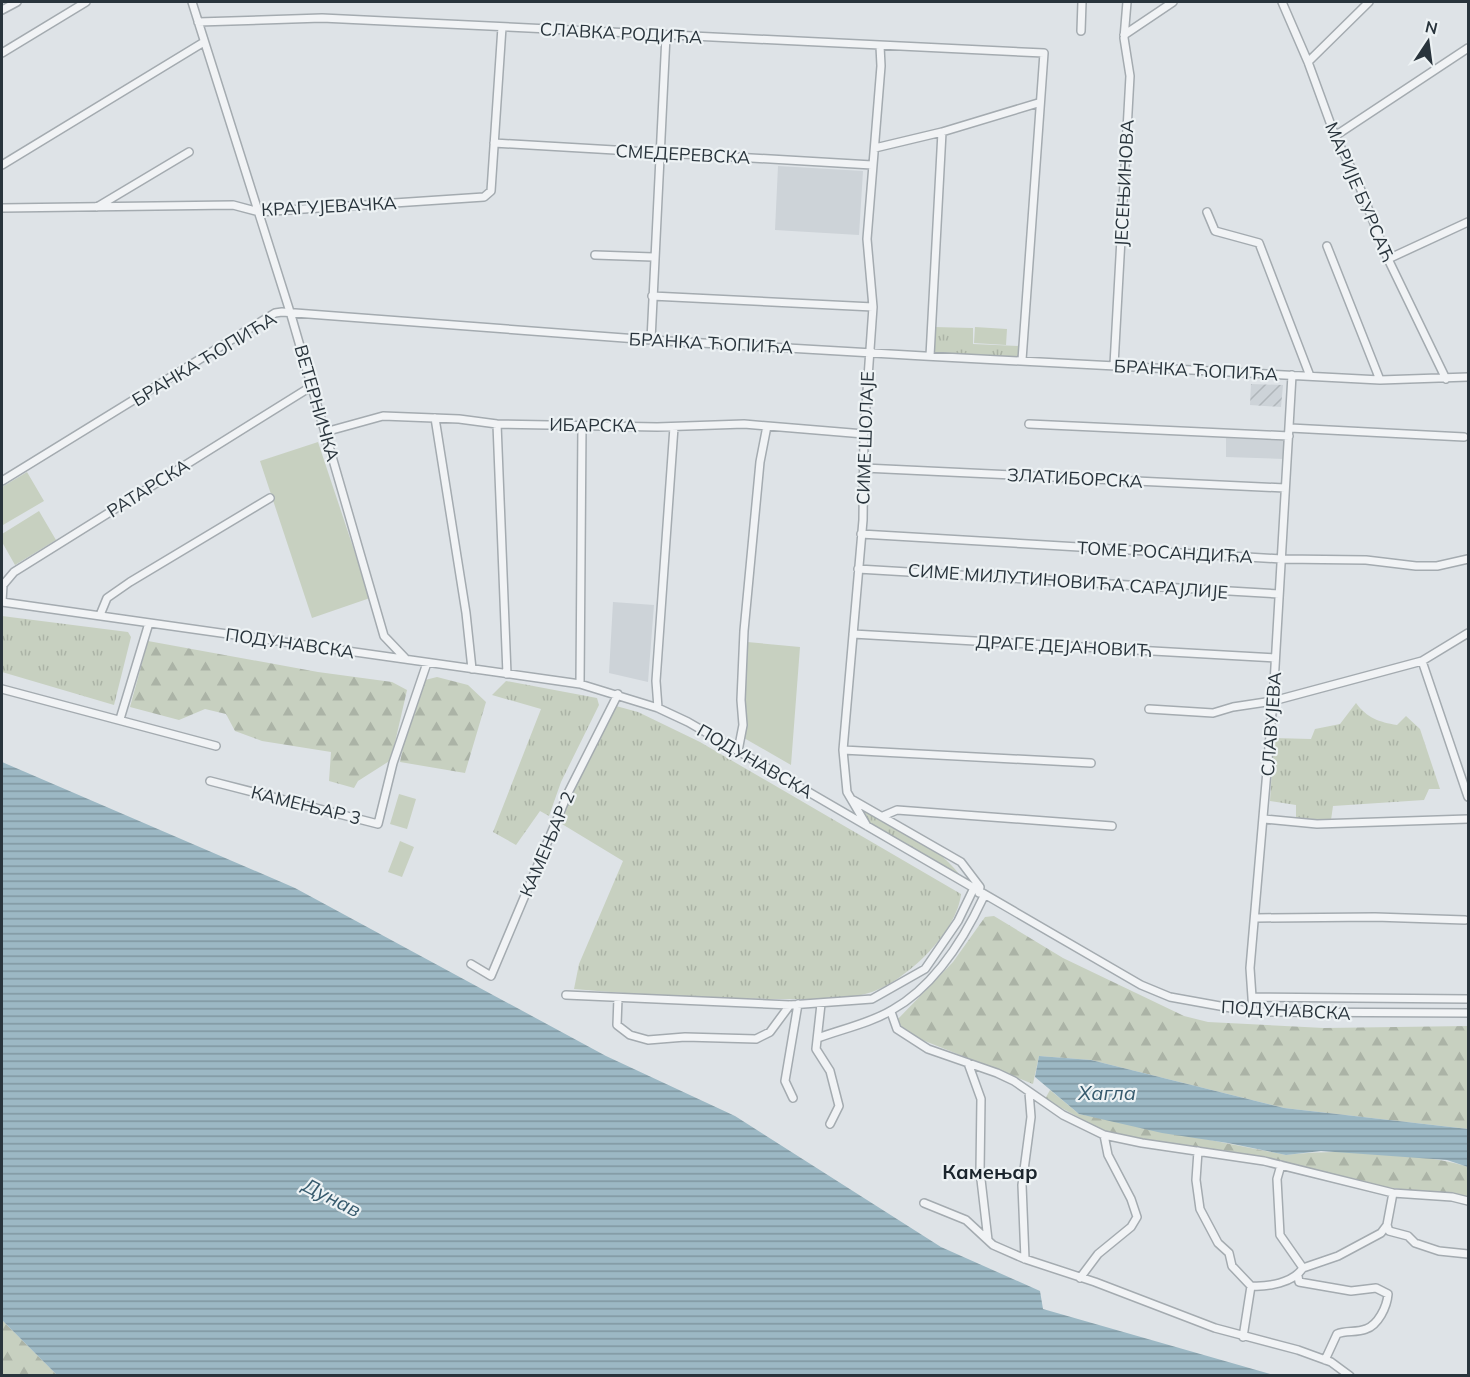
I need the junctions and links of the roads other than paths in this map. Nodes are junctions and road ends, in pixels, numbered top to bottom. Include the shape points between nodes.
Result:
1 (17, 2) edge
2 (86, 2) edge
3 (192, 2) edge
4 (1082, 2) edge
5 (1127, 2) edge
6 (1173, 2) edge
7 (1282, 2) edge
8 (1369, 2) edge
9 (2, 10) edge
10 (198, 22) junction
11 (502, 27) junction
12 (1081, 31) dead end
13 (1124, 35) junction
14 (666, 36) junction
15 (204, 42) junction
16 (880, 46) junction
17 (1468, 48) edge
18 (2, 52) edge
19 (1308, 62) junction
20 (1038, 103) junction
21 (942, 132) junction
22 (1335, 136) junction
23 (494, 143) junction
24 (875, 148) junction
25 (189, 152) dead end
26 (659, 153) junction
27 (2, 165) edge
28 (872, 165) junction
29 (2, 208) edge
30 (95, 208) junction
31 (260, 212) junction
32 (1207, 212) dead end
33 (1468, 222) edge
34 (1327, 246) dead end
35 (595, 255) dead end
36 (653, 257) junction
37 (1388, 259) junction
38 (652, 296) junction
39 (873, 307) junction
40 (291, 315) junction
41 (651, 340) junction
42 (869, 352) junction
43 (930, 356) junction
44 (1023, 360) junction
45 (1114, 365) junction
46 (1292, 375) junction
47 (1310, 376) junction
48 (1468, 377) edge
49 (1446, 379) junction
50 (1380, 380) junction
51 (312, 386) junction
52 (435, 418) junction
53 (497, 424) junction
54 (1029, 424) dead end
55 (582, 425) junction
56 (767, 426) junction
57 (674, 427) junction
58 (325, 432) junction
59 (1289, 432) junction
60 (864, 434) junction
61 (1464, 437) dead end
62 (864, 468) junction
63 (2, 481) edge
64 (1285, 488) junction
65 (270, 498) dead end
66 (861, 534) junction
67 (1281, 559) junction
68 (1468, 559) edge
69 (858, 568) junction
70 (2, 585) edge
71 (1279, 594) junction
72 (2, 602) edge
73 (100, 615) junction
74 (148, 623) junction
75 (1468, 633) edge
76 (853, 634) junction
77 (1275, 658) junction
78 (407, 660) junction
79 (1422, 661) junction
80 (427, 663) junction
81 (472, 669) junction
82 (507, 674) junction
83 (580, 684) junction
84 (2, 689) edge
85 (618, 694) junction
86 (1273, 701) junction
87 (658, 708) junction
88 (1149, 710) dead end
89 (120, 719) junction
90 (216, 746) dead end
91 (843, 750) junction
92 (738, 751) junction
93 (1091, 763) dead end
94 (210, 781) dead end
95 (1468, 797) edge
96 (853, 800) junction
97 (883, 816) junction
98 (1264, 819) junction
99 (1468, 819) edge
100 (867, 826) junction
101 (1112, 826) dead end
102 (978, 893) junction
103 (1256, 918) junction
104 (1465, 920) dead end
105 (471, 964) dead end
106 (566, 996) dead end
107 (1252, 997) junction
108 (618, 998) junction
109 (1468, 999) edge
110 (794, 1004) junction
111 (821, 1004) junction
112 (891, 1012) junction
113 (1253, 1012) junction
114 (1468, 1013) edge
115 (818, 1038) junction
116 (968, 1063) junction
117 (1029, 1092) junction
118 (793, 1098) dead end
119 (830, 1124) dead end
120 (1104, 1135) junction
121 (1198, 1150) junction
122 (1281, 1165) junction
123 (1393, 1193) junction
124 (1468, 1201) edge
125 (924, 1203) dead end
126 (1387, 1225) junction
127 (988, 1240) junction
128 (1468, 1254) edge
129 (1024, 1259) junction
130 (1303, 1268) junction
131 (1298, 1276) junction
132 (1080, 1278) junction
133 (1251, 1286) junction
134 (1243, 1336) junction
135 (1325, 1360) junction
136 (1350, 1376) edge

1 - 9 street
2 - 18 street
3 - 10 street, ВЕТЕРНИЧКА
4 - 12 street
5 - 13 street, ЈЕСЕЊИНОВА
6 - 13 street
7 - 19 street, МАРИЈЕ БУРСАЋ
8 - 19 street
10 - 11 street, СЛАВКА РОДИЋА via 322,18
10 - 15 street, ВЕТЕРНИЧКА
11 - 14 street, СЛАВКА РОДИЋА
11 - 23 street, КРАГУЈЕВАЧКА
13 - 45 street, ЈЕСЕЊИНОВА via 1130,76
14 - 16 street, СЛАВКА РОДИЋА
14 - 26 street
15 - 27 street
15 - 31 street, ВЕТЕРНИЧКА
16 - 20 street, СЛАВКА РОДИЋА via 1044,53
16 - 24 street, СИМЕ ШОЛАЈЕ
17 - 22 street
19 - 22 street, МАРИЈЕ БУРСАЋ
20 - 21 street
20 - 44 street
21 - 24 street
21 - 43 street
22 - 37 street, МАРИЈЕ БУРСАЋ
23 - 26 street, СМЕДЕРЕВСКА
23 - 31 street, КРАГУЈЕВАЧКА via 491,191 484,197
24 - 28 street, СИМЕ ШОЛАЈЕ
25 - 30 street
26 - 28 street, СМЕДЕРЕВСКА
26 - 36 street
28 - 39 street, СИМЕ ШОЛАЈЕ via 867,254
29 - 30 street, КРАГУЈЕВАЧКА
30 - 31 street, КРАГУЈЕВАЧКА via 233,206
31 - 40 street, ВЕТЕРНИЧКА
32 - 47 street via 1215,231 1259,243
33 - 37 street
34 - 50 street
35 - 36 street
36 - 38 street
37 - 49 street, МАРИЈЕ БУРСАЋ
38 - 39 street
38 - 41 street
39 - 42 street, СИМЕ ШОЛАЈЕ
40 - 41 street, БРАНКА ЋОПИЋА
40 - 51 street, ВЕТЕРНИЧКА
40 - 63 street, БРАНКА ЋОПИЋА via 275,314
41 - 42 street, БРАНКА ЋОПИЋА
42 - 43 street, БРАНКА ЋОПИЋА
42 - 60 street, СИМЕ ШОЛАЈЕ
43 - 44 street, БРАНКА ЋОПИЋА
44 - 45 street, БРАНКА ЋОПИЋА
45 - 46 street, БРАНКА ЋОПИЋА
46 - 47 street, БРАНКА ЋОПИЋА
46 - 59 street, СЛАВУЈЕВА
47 - 50 street, БРАНКА ЋОПИЋА
48 - 49 street, БРАНКА ЋОПИЋА
49 - 50 street, БРАНКА ЋОПИЋА
51 - 58 street, ВЕТЕРНИЧКА
51 - 70 street, РАТАРСКА via 14,572
52 - 53 street, ИБАРСКА
52 - 58 street, ИБАРСКА via 374,416
52 - 81 street
53 - 55 street, ИБАРСКА
53 - 82 street
54 - 59 street
55 - 57 street, ИБАРСКА
55 - 83 street
56 - 57 street, ИБАРСКА via 717,423
56 - 60 street, ИБАРСКА
56 - 92 street via 744,631 744,725
57 - 87 street via 656,681
58 - 78 street, ВЕТЕРНИЧКА via 384,636
59 - 61 street
59 - 64 street, СЛАВУЈЕВА
60 - 62 street, СИМЕ ШОЛАЈЕ
62 - 64 street, ЗЛАТИБОРСКА
62 - 66 street, СИМЕ ШОЛАЈЕ
64 - 67 street, СЛАВУЈЕВА
65 - 73 street via 130,582 107,598
66 - 67 street, ТОМЕ РОСАНДИЋА
66 - 69 street, СИМЕ ШОЛАЈЕ
67 - 68 street, ТОМЕ РОСАНДИЋА via 1437,566
67 - 71 street, СЛАВУЈЕВА
69 - 71 street, СИМЕ МИЛУТИНОВИЋА САРАЈЛИЈЕ
69 - 76 street, СИМЕ ШОЛАЈЕ
70 - 72 street, РАТАРСКА
71 - 77 street, СЛАВУЈЕВА
72 - 73 street, ПОДУНАВСКА
73 - 74 street, ПОДУНАВСКА
74 - 78 street, ПОДУНАВСКА
74 - 89 street
75 - 79 street
76 - 77 street, ДРАГЕ ДЕЈАНОВИЋ
76 - 91 street, СИМЕ ШОЛАЈЕ
77 - 86 street, СЛАВУЈЕВА
78 - 80 street, ПОДУНАВСКА
79 - 86 street
79 - 95 street
80 - 81 street, ПОДУНАВСКА
80 - 94 street, КАМЕЊАР 3 via 393,763 378,824
81 - 82 street, ПОДУНАВСКА
82 - 83 street, ПОДУНАВСКА
83 - 85 street, ПОДУНАВСКА
84 - 89 street
85 - 87 street, ПОДУНАВСКА
85 - 105 street, КАМЕЊАР 2 via 569,790 491,976
86 - 88 street via 1213,713
86 - 98 street, СЛАВУЈЕВА
87 - 92 street, ПОДУНАВСКА
89 - 90 street
91 - 93 street
91 - 96 street, СИМЕ ШОЛАЈЕ via 847,792
92 - 100 street, ПОДУНАВСКА
96 - 97 street
96 - 100 street, СИМЕ ШОЛАЈЕ
97 - 101 street via 897,810
97 - 102 street via 961,862 980,887
98 - 99 street via 1317,824
98 - 103 street, СЛАВУЈЕВА
100 - 102 street, ПОДУНАВСКА
102 - 111 street via 925,969 872,999
102 - 112 street via 964,937 952,955 910,999
102 - 113 street, ПОДУНАВСКА via 1141,985 1170,997
103 - 104 street
103 - 107 street, СЛАВУЈЕВА via 1250,968
106 - 108 street
107 - 109 street
107 - 113 street, СЛАВУЈЕВА
108 - 110 street
108 - 110 street via 617,1025 630,1035 648,1040 756,1039 770,1032
110 - 111 street
110 - 118 street via 784,1081
111 - 115 street
112 - 115 street
112 - 116 street via 897,1029 916,1042
113 - 114 street, ПОДУНАВСКА
115 - 119 street via 816,1049 830,1071 839,1106
116 - 117 street via 997,1073
116 - 127 street via 981,1099 980,1160
117 - 120 street via 1063,1115
117 - 129 street via 1031,1117 1022,1185
120 - 121 street
120 - 132 street via 1108,1155 1137,1217 1131,1227 1098,1254
121 - 122 street
121 - 133 street via 1196,1180 1200,1209 1218,1243 1230,1253 1232,1266
122 - 123 street
122 - 130 street via 1277,1179 1280,1234
123 - 124 street
123 - 126 street
125 - 127 street via 966,1220
126 - 128 street via 1389,1231 1408,1236 1415,1243
126 - 130 street via 1370,1240
127 - 129 street
129 - 132 street
130 - 131 street
131 - 133 street via 1269,1286
131 - 135 street via 1299,1282 1312,1286 1351,1291 1376,1288 1388,1294 1386,1308 1372,1326 1338,1334
132 - 134 street
133 - 134 street
134 - 135 street
135 - 136 street

